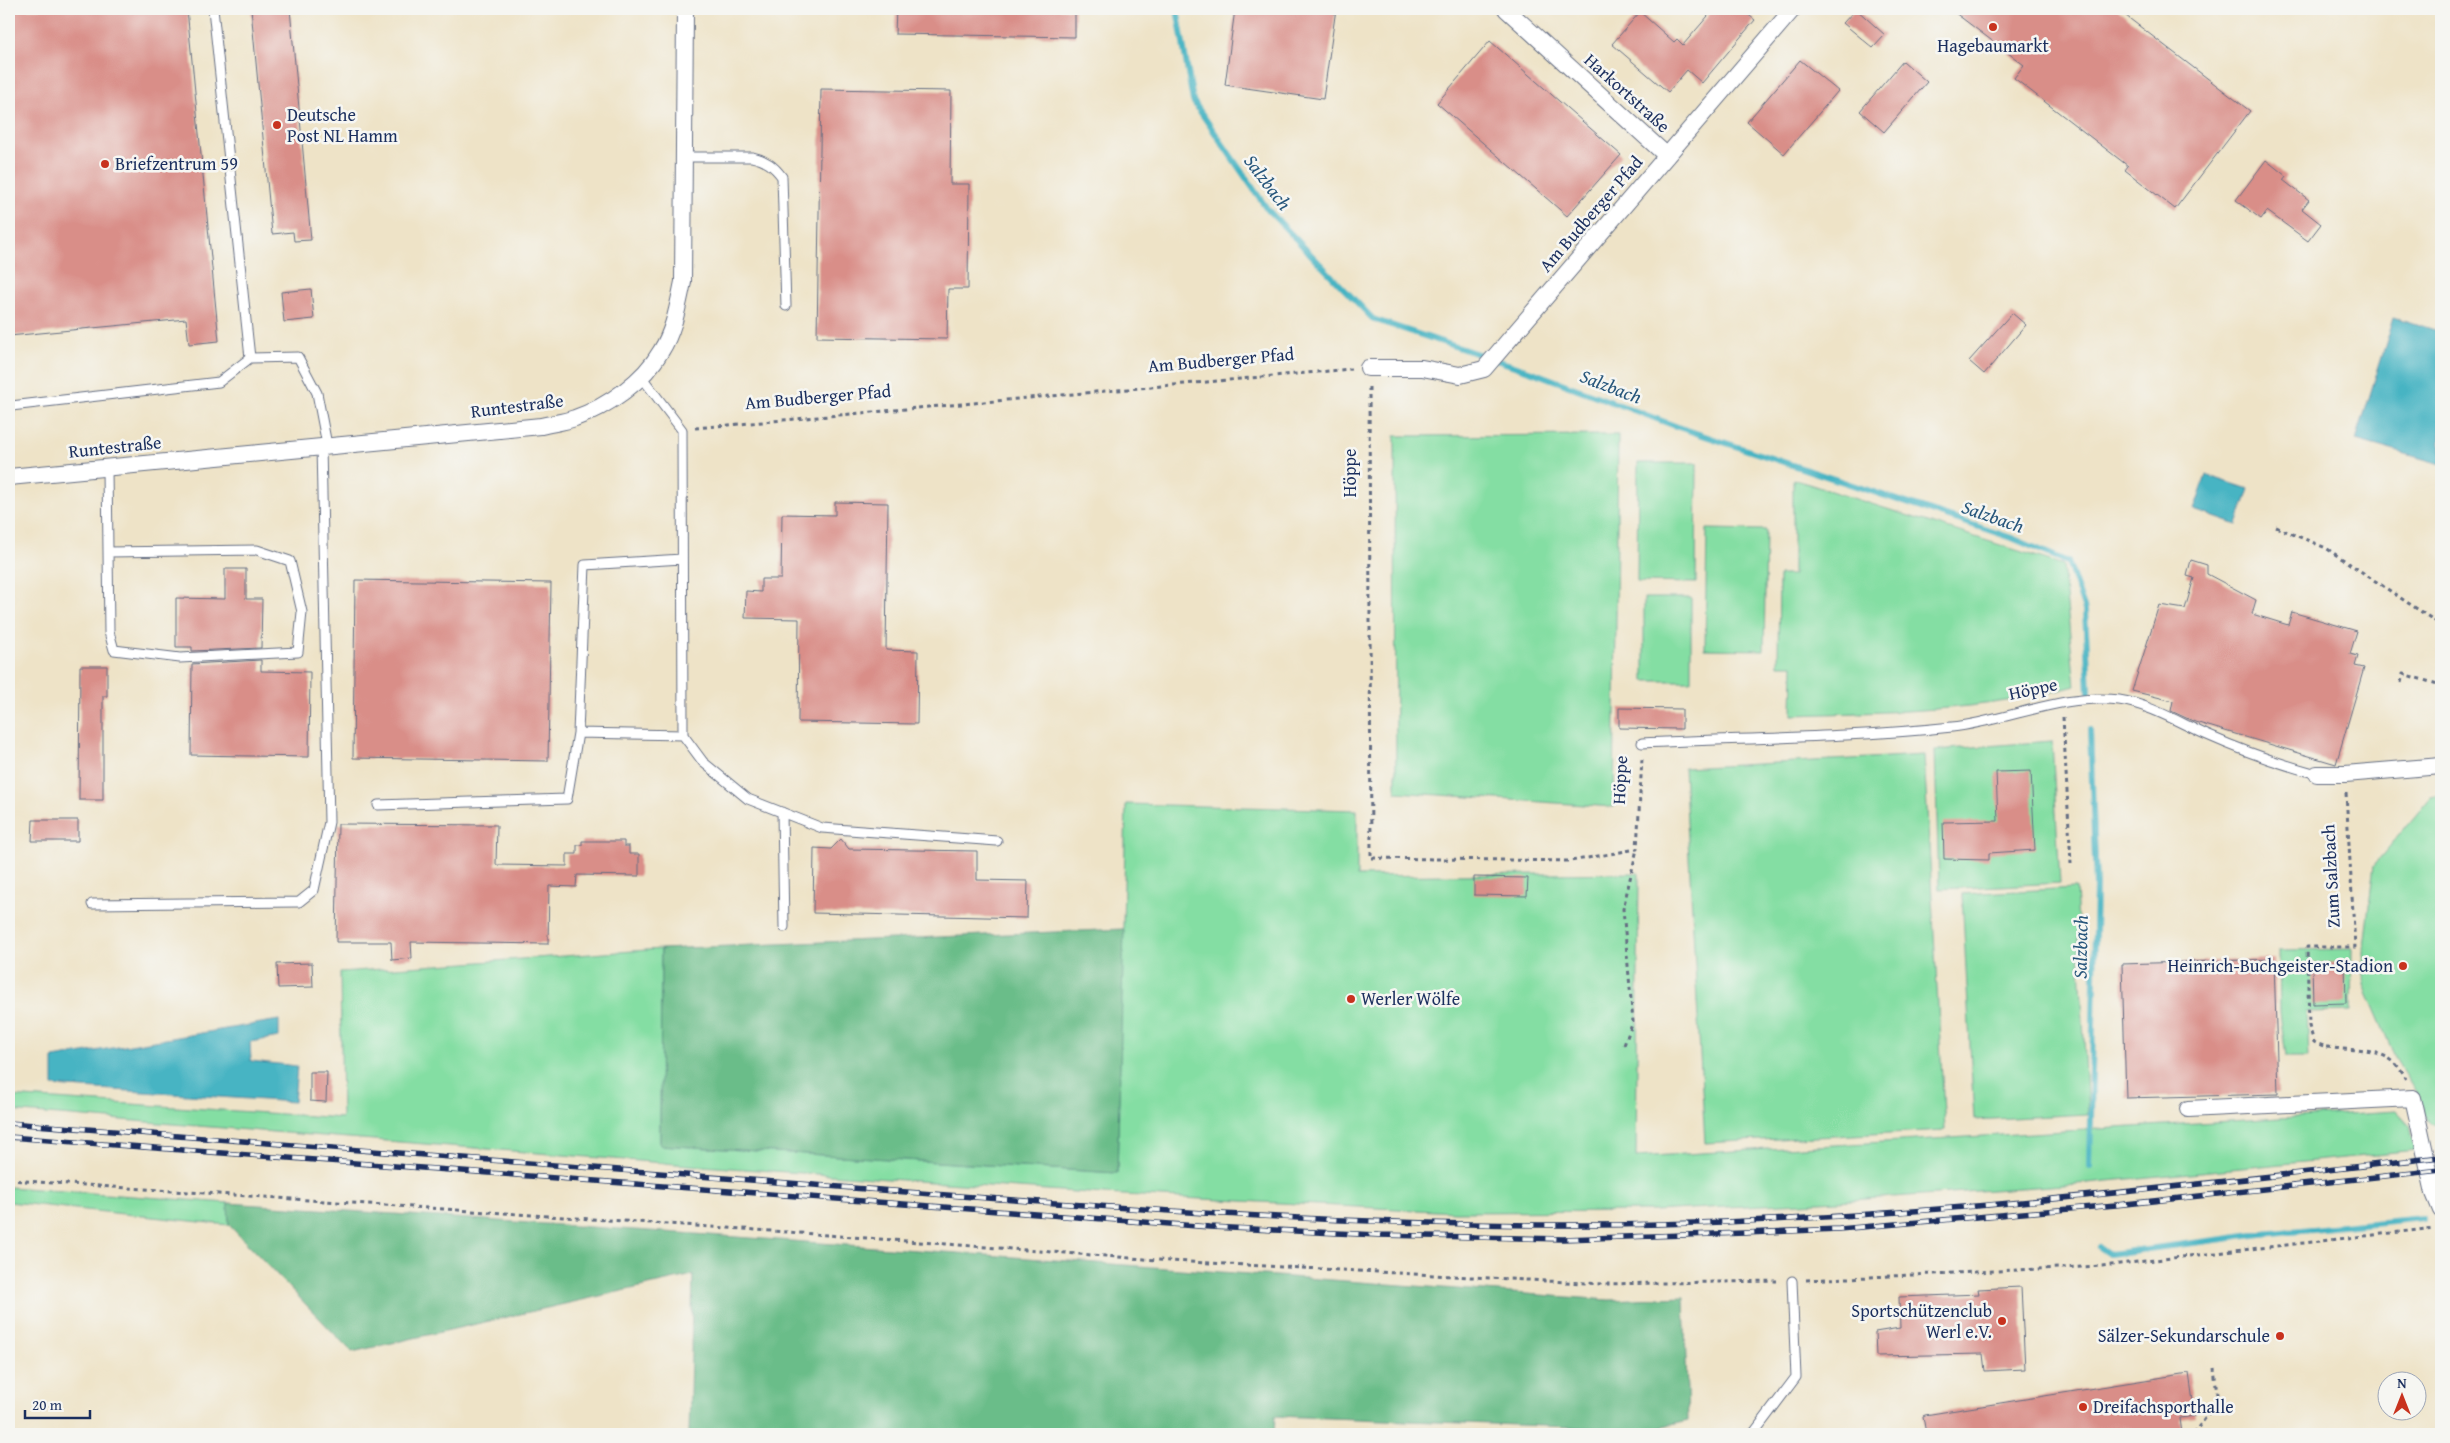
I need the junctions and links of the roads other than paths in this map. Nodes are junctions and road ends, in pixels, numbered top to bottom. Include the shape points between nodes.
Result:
1 (213, 9) edge
2 (684, 9) edge
3 (1506, 9) edge
4 (1793, 9) edge
5 (1667, 156) junction
6 (684, 157) junction
7 (786, 306) dead end
8 (250, 358) junction
9 (1368, 368) road end
10 (641, 376) junction
11 (9, 404) edge
12 (324, 446) junction
13 (107, 468) junction
14 (9, 477) edge
15 (108, 552) junction
16 (682, 559) junction
17 (578, 733) junction
18 (683, 735) junction
19 (1642, 742) road end
20 (2441, 766) edge
21 (2317, 774) joint
22 (378, 805) dead end
23 (782, 812) junction
24 (997, 841) dead end
25 (92, 904) dead end
26 (784, 927) dead end
27 (2188, 1109) dead end
28 (2441, 1210) edge
29 (1792, 1281) road end
30 (1753, 1434) edge

1 - 8 lane
2 - 6 street, Runtestraße
3 - 5 street, Harkortstraße
4 - 5 street, Harkortstraße
5 - 9 street, Am Budberger Pfad via 1484,369 1460,375 1422,368
6 - 7 lane via 752,157 776,168 782,178
6 - 10 street, Runtestraße via 683,282 675,317 661,351
8 - 11 lane via 219,382
8 - 12 lane via 298,357 317,393
10 - 12 street, Runtestraße via 607,403 574,419 542,426
10 - 16 lane via 682,430
12 - 13 street, Runtestraße
12 - 25 lane via 329,822 314,890 299,902
13 - 14 street, Runtestraße
13 - 15 lane
15 - 15 lane via 109,632 114,650 180,658 298,652 302,612 290,561 257,550
16 - 17 lane via 585,565
16 - 18 lane
17 - 18 lane
17 - 22 lane via 567,798
18 - 23 lane via 703,762 748,799
19 - 21 lane, Höppe via 1955,726 2062,703 2120,700 2234,747
20 - 21 street, Höppe
23 - 24 lane via 822,828
23 - 26 lane
27 - 28 street via 2413,1098 2434,1193
29 - 30 lane via 1796,1377

